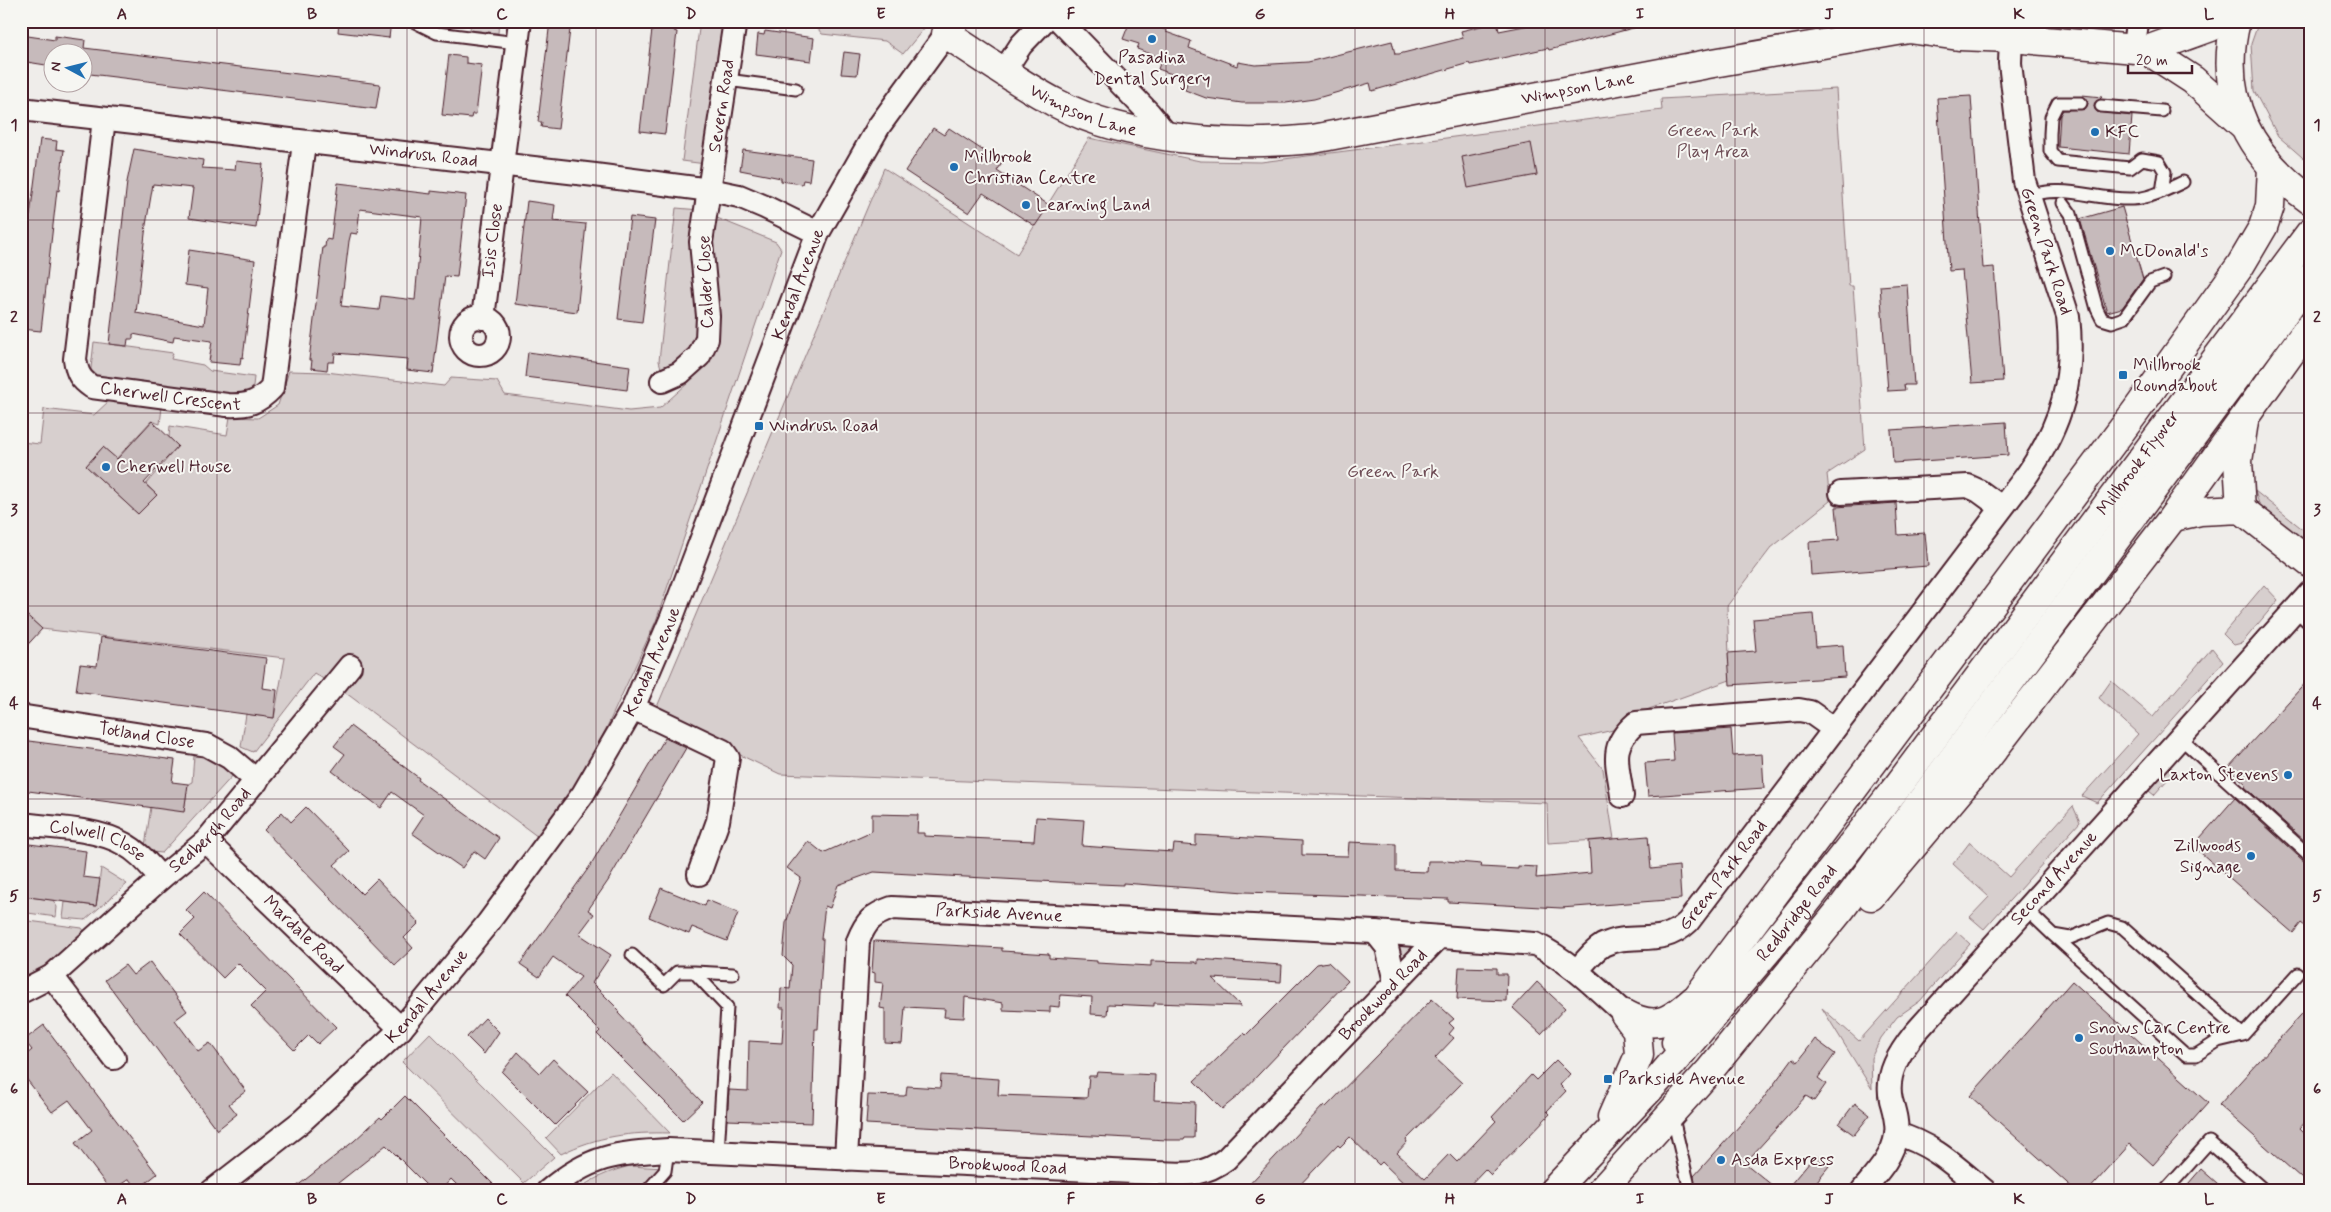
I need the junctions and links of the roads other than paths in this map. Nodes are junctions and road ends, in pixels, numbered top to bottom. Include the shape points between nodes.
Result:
1 (413, 21) edge
2 (520, 21) edge
3 (735, 21) edge
4 (1044, 21) edge
5 (1060, 21) edge
6 (2137, 21) edge
7 (2219, 21) edge
8 (2236, 21) edge
9 (1909, 25) edge
10 (951, 28) edge
11 (1997, 32) edge
12 (517, 43) junction
13 (2141, 49) junction
14 (1004, 71) junction
15 (727, 80) junction
16 (796, 89) dead end
17 (2081, 104) dead end
18 (2101, 106) dead end
19 (21, 109) edge
20 (2162, 111) dead end
21 (104, 118) junction
22 (2242, 124) junction
23 (1167, 135) junction
24 (304, 143) junction
25 (504, 164) junction
26 (2272, 167) junction
27 (2183, 182) dead end
28 (710, 190) junction
29 (2162, 192) junction
30 (2028, 196) junction
31 (2310, 200) edge
32 (2063, 203) dead end
33 (818, 233) junction
34 (2310, 233) edge
35 (2164, 277) dead end
36 (2310, 278) edge
37 (483, 318) dead end
38 (2310, 326) edge
39 (662, 381) dead end
40 (2246, 413) junction
41 (1841, 493) dead end
42 (2001, 507) junction
43 (2241, 509) junction
44 (2173, 517) junction
45 (2310, 563) edge
46 (2310, 593) edge
47 (2302, 617) edge
48 (2033, 626) junction
49 (350, 666) dead end
50 (633, 708) junction
51 (26, 717) dead end
52 (1834, 729) junction
53 (2180, 738) junction
54 (257, 781) junction
55 (1622, 796) dead end
56 (21, 824) edge
57 (206, 841) junction
58 (2310, 856) edge
59 (699, 874) dead end
60 (161, 878) junction
61 (2027, 910) junction
62 (1374, 932) junction
63 (2053, 935) junction
64 (1439, 937) junction
65 (632, 955) dead end
66 (1796, 964) junction
67 (1578, 970) junction
68 (694, 972) junction
69 (733, 974) dead end
70 (2298, 974) dead end
71 (52, 976) junction
72 (1395, 982) junction
73 (21, 992) edge
74 (1699, 995) junction
75 (1625, 1014) joint
76 (401, 1029) junction
77 (2243, 1035) junction
78 (1653, 1038) junction
79 (114, 1058) dead end
80 (1658, 1080) junction
81 (1672, 1112) junction
82 (1896, 1134) junction
83 (1602, 1139) junction
84 (668, 1150) junction
85 (718, 1152) junction
86 (846, 1159) junction
87 (1688, 1182) dead end
88 (555, 1189) edge
89 (212, 1191) edge
90 (647, 1191) edge
91 (1553, 1191) edge
92 (1602, 1191) edge
93 (1862, 1191) edge
94 (1985, 1191) edge
95 (2165, 1191) edge
96 (2265, 1191) edge

1 - 12 lane via 438,33
2 - 12 street, Isis Close
3 - 15 street, Severn Road
4 - 14 street via 1021,45
5 - 23 street, Wimpson Lane via 1150,113
6 - 13 street
7 - 13 main road via 2211,27
8 - 22 main road via 2231,42 2230,83
9 - 11 main road, Wimpson Lane via 1959,36
9 - 23 main road, Wimpson Lane via 1313,139 1239,143 1203,142
10 - 14 main road, Wimpson Lane
10 - 33 street, Kendal Avenue via 878,126
11 - 13 main road, Wimpson Lane
11 - 30 street, Green Park Road via 2010,63 2020,158
12 - 25 street, Isis Close
13 - 22 main road via 2193,80
14 - 23 main road, Wimpson Lane via 1058,104 1128,129
15 - 16 lane
15 - 28 street, Severn Road
17 - 29 lane via 2058,103 2051,117 2050,151 2058,161 2130,168 2142,159 2159,162 2165,172
18 - 20 lane
19 - 21 street, Windrush Road
21 - 24 street, Windrush Road
21 - 24 street, Cherwell Crescent via 76,370 81,380 92,387 227,405 244,406 261,400 272,388
22 - 26 main road
24 - 25 street, Windrush Road
25 - 28 street, Windrush Road
25 - 37 street, Isis Close
26 - 31 main road
26 - 74 main road via 2270,206 2263,226 2240,266 2124,427
27 - 29 lane
28 - 33 street, Windrush Road via 739,196 785,214
28 - 39 street, Calder Close via 701,242 707,339 699,356 680,373
29 - 30 lane via 2133,200 2063,191
30 - 42 street, Green Park Road via 2068,316 2071,362 2068,388 2051,436 2027,475
32 - 35 lane via 2071,214 2102,319 2112,322 2124,318 2150,282
33 - 50 street, Kendal Avenue via 672,617
34 - 48 main road, Millbrook Flyover via 2202,377
36 - 48 main road, Millbrook Flyover via 2223,394
38 - 40 main road
40 - 43 main road via 2238,461
40 - 44 main road
41 - 42 street via 1968,486
42 - 52 street, Green Park Road
43 - 44 main road via 2200,511
43 - 45 main road
44 - 66 main road via 1975,773 1862,907
46 - 47 street, Second Avenue
47 - 53 street, Second Avenue
48 - 66 main road, Redbridge Road via 1841,909
48 - 80 main road, Redbridge Road
49 - 54 street, Sedbergh Road
50 - 59 street via 723,751 728,758 718,821
50 - 76 street, Kendal Avenue via 583,794 488,923
51 - 54 street, Totland Close via 207,745 229,757
52 - 55 street via 1810,712 1799,710 1636,723 1622,735 1616,751
52 - 67 street, Green Park Road via 1682,927 1667,936 1611,942 1599,948
53 - 58 lane
53 - 61 street, Second Avenue
54 - 57 street, Sedbergh Road
56 - 60 street, Colwell Close via 101,835 123,843
57 - 60 street, Sedbergh Road
57 - 76 street, Mardale Road
60 - 71 street, Sedbergh Road
61 - 63 lane
61 - 82 street, Second Avenue via 1900,1052 1891,1074 1890,1097 1896,1118
62 - 64 street, Parkside Avenue
62 - 72 street via 1387,947
62 - 86 street, Parkside Avenue via 892,908 874,914 858,940
63 - 77 lane via 2070,938 2108,923 2122,927
63 - 77 lane via 2186,1055 2196,1055 2218,1041
64 - 67 street, Parkside Avenue via 1535,944
64 - 72 street, Brookwood Road
65 - 68 lane via 664,985 677,972
66 - 81 main road, Redbridge Road
67 - 75 street, Parkside Avenue
68 - 69 lane
68 - 85 lane via 727,1007
70 - 77 lane
71 - 73 street, Sedbergh Road
71 - 79 street
72 - 86 street, Brookwood Road via 1212,1170 1194,1174 1155,1173
74 - 78 main road
74 - 80 main road
75 - 78 main road via 1637,1030
76 - 89 street, Kendal Avenue via 302,1121
78 - 83 main road
80 - 83 main road, Redbridge Road
81 - 87 lane
81 - 92 main road, Redbridge Road
82 - 93 street, Second Avenue via 1887,1160
82 - 94 street via 1914,1138 1938,1152
83 - 91 main road, Redbridge Road
84 - 85 street, Brookwood Road
84 - 88 street, Brookwood Road via 627,1152 594,1160
84 - 90 lane via 665,1171
85 - 86 street, Brookwood Road
95 - 96 lane via 2209,1142

